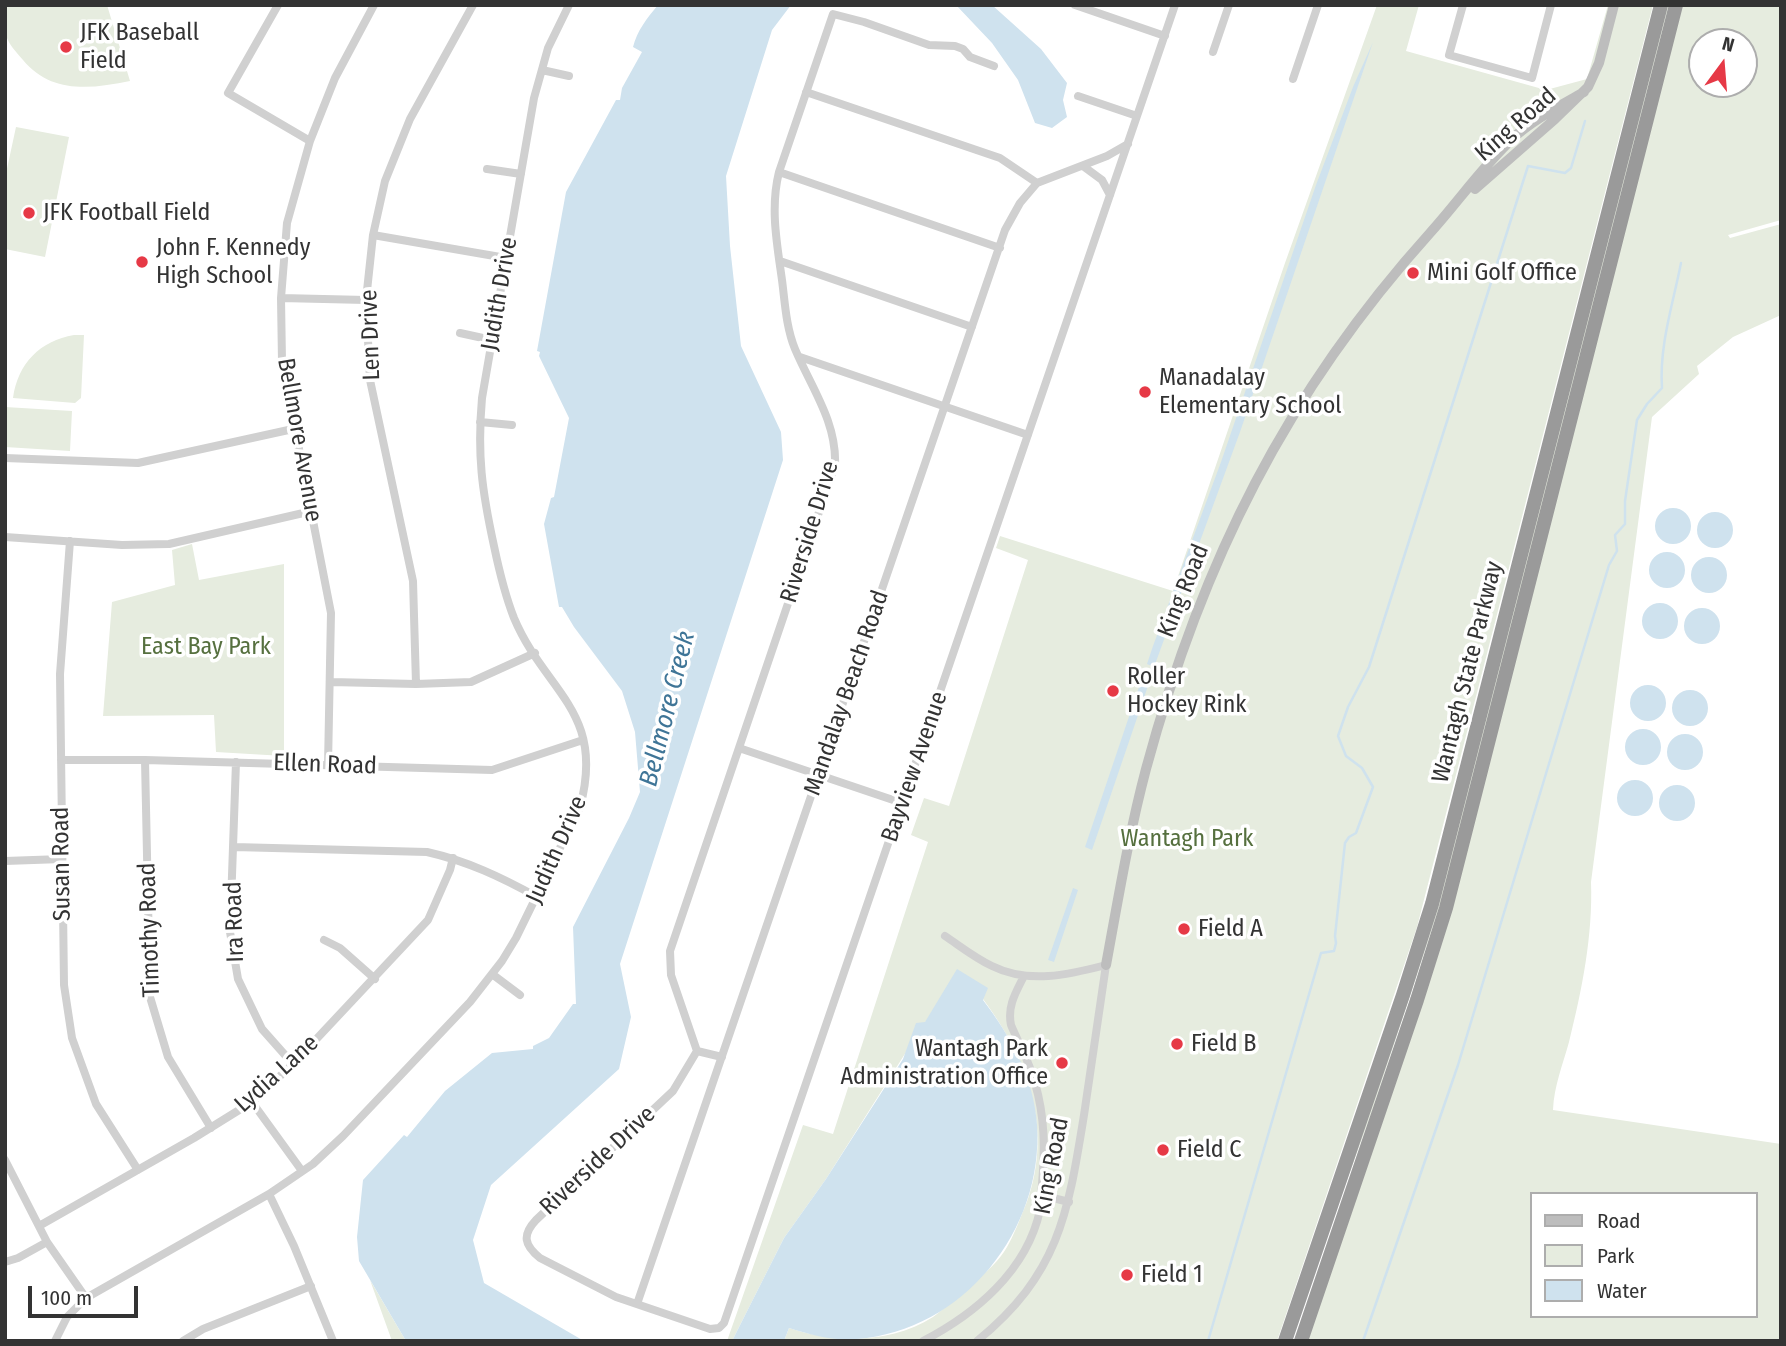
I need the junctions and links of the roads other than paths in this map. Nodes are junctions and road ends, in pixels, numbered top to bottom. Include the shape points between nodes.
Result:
1 (278, 5) edge
2 (374, 5) edge
3 (473, 5) edge
4 (569, 5) edge
5 (1074, 5) edge
6 (1175, 5) edge
7 (1229, 5) edge
8 (1318, 5) edge
9 (1463, 5) edge
10 (1551, 5) edge
11 (1614, 5) edge
12 (1661, 5) edge
13 (1676, 5) edge
14 (1165, 36) junction
15 (1213, 52) dead end
16 (995, 66) dead end
17 (542, 70) junction
18 (569, 76) dead end
19 (1293, 79) dead end
20 (806, 92) junction
21 (1078, 96) dead end
22 (1137, 116) junction
23 (310, 141) junction
24 (1128, 144) junction
25 (1083, 166) junction
26 (487, 169) dead end
27 (779, 172) junction
28 (520, 174) junction
29 (1037, 183) junction
30 (1110, 195) junction
31 (373, 235) junction
32 (1000, 248) junction
33 (506, 258) junction
34 (780, 261) junction
35 (281, 298) junction
36 (366, 300) junction
37 (972, 327) junction
38 (460, 333) dead end
39 (492, 340) junction
40 (800, 357) junction
41 (945, 407) junction
42 (480, 422) junction
43 (512, 425) dead end
44 (293, 429) junction
45 (1028, 436) junction
46 (5, 458) edge
47 (312, 511) junction
48 (5, 537) edge
49 (70, 541) junction
50 (535, 653) junction
51 (331, 681) junction
52 (416, 684) junction
53 (583, 740) junction
54 (739, 748) junction
55 (61, 760) junction
56 (145, 760) junction
57 (236, 762) junction
58 (328, 765) junction
59 (819, 775) junction
60 (902, 803) junction
61 (234, 847) junction
62 (453, 858) junction
63 (62, 859) junction
64 (5, 861) edge
65 (537, 897) junction
66 (945, 936) dead end
67 (324, 940) dead end
68 (1106, 965) junction
69 (492, 974) junction
70 (1024, 975) junction
71 (375, 979) junction
72 (520, 995) dead end
73 (697, 1051) junction
74 (722, 1057) junction
75 (293, 1064) junction
76 (252, 1102) junction
77 (211, 1128) junction
78 (5, 1160) edge
79 (138, 1170) junction
80 (302, 1171) junction
81 (269, 1194) junction
82 (1041, 1195) junction
83 (1069, 1202) junction
84 (39, 1226) junction
85 (47, 1242) junction
86 (5, 1262) edge
87 (311, 1286) junction
88 (86, 1298) junction
89 (638, 1304) junction
90 (710, 1329) joint
91 (55, 1341) edge
92 (183, 1341) edge
93 (334, 1341) edge
94 (923, 1341) edge
95 (977, 1341) edge
96 (1285, 1341) edge
97 (1301, 1341) edge

1 - 23 street via 228,93
2 - 23 street, Bellmore Avenue via 335,78
3 - 31 street, Len Drive via 410,119 385,181
4 - 17 street, Judith Drive
5 - 14 street
6 - 14 street, Bayview Avenue
7 - 15 street
8 - 19 street
9 - 10 street via 1449,55 1532,78
11 - 68 street, King Road via 1596,71 1584,92 1514,137 1370,302 1281,433 1240,509 1203,594 1161,718 1132,830
12 - 96 highway, Wantagh State Parkway via 1432,904
13 - 97 highway, Wantagh State Parkway via 1446,908
14 - 22 street, Bayview Avenue
16 - 20 street, Riverside Drive via 955,46 929,45 833,14
17 - 18 street
17 - 28 street, Judith Drive
20 - 27 street, Riverside Drive
20 - 29 street via 1000,158
21 - 22 street
22 - 24 street, Bayview Avenue
23 - 35 street, Bellmore Avenue via 287,223
24 - 25 street
24 - 30 street, Bayview Avenue
25 - 29 street
25 - 30 street via 1102,180
26 - 28 street
27 - 32 street
27 - 34 street, Riverside Drive via 774,211
28 - 33 street, Judith Drive
29 - 32 street, Mandalay Beach Road via 1011,217
30 - 45 street, Bayview Avenue
31 - 33 street
31 - 36 street, Len Drive
32 - 37 street, Mandalay Beach Road
33 - 39 street, Judith Drive
34 - 37 street
34 - 40 street, Riverside Drive via 787,320
35 - 36 street
35 - 44 street, Bellmore Avenue via 282,362
36 - 52 street, Len Drive via 370,380 413,581
37 - 41 street, Mandalay Beach Road
38 - 39 street
39 - 42 street, Judith Drive
40 - 41 street
40 - 54 street, Riverside Drive via 832,429 835,465
41 - 45 street
41 - 59 street, Mandalay Beach Road
42 - 43 street
42 - 50 street, Judith Drive via 483,497 497,561 516,621
44 - 46 street via 138,463
44 - 47 street, Bellmore Avenue
45 - 60 street, Bayview Avenue
47 - 49 street via 169,544
47 - 51 street, Bellmore Avenue via 331,613
48 - 49 street
49 - 55 street, Susan Road via 60,674
50 - 52 street via 471,682
50 - 53 street, Judith Drive via 572,705
51 - 52 street
51 - 58 street, Bellmore Avenue
53 - 58 street, Ellen Road via 492,770
53 - 65 street, Judith Drive via 586,780 580,807
54 - 59 street
54 - 73 street, Riverside Drive via 670,950 671,975
55 - 56 street, Ellen Road
55 - 63 street, Susan Road
56 - 57 street, Ellen Road
56 - 77 street, Timothy Road via 150,997 168,1057
57 - 58 street, Ellen Road
57 - 61 street, Ira Road
59 - 60 street
59 - 74 street, Mandalay Beach Road
60 - 90 street, Bayview Avenue via 724,1323
61 - 62 street via 427,852
61 - 75 street, Ira Road via 230,932 238,979 262,1029
62 - 65 street via 489,870
62 - 71 street, Lydia Lane via 428,920
63 - 64 street
63 - 79 street, Susan Road via 64,985 72,1038 96,1104
65 - 69 street, Judith Drive
66 - 70 street via 993,967
67 - 71 street
68 - 70 street via 1065,976
68 - 83 street, King Road
69 - 72 street
69 - 80 street, Judith Drive via 352,1127
70 - 82 street via 1009,1015 1041,1106 1045,1130
71 - 75 street, Lydia Lane
73 - 74 street
73 - 89 street, Riverside Drive via 673,1091 536,1220 526,1236 527,1245 540,1258
74 - 89 street, Mandalay Beach Road
75 - 76 street, Lydia Lane
76 - 77 street, Lydia Lane
76 - 80 street
77 - 79 street, Lydia Lane
78 - 84 street
79 - 84 street, Lydia Lane
80 - 81 street, Judith Drive
81 - 87 street
81 - 88 street, Judith Drive
82 - 83 street
82 - 94 street via 1030,1240 1002,1283 965,1316
83 - 95 street, King Road via 1054,1244 1033,1282
84 - 85 street
85 - 86 street
85 - 88 street
87 - 92 street
87 - 93 street
88 - 91 street, Judith Drive via 67,1317
89 - 90 street, Riverside Drive

